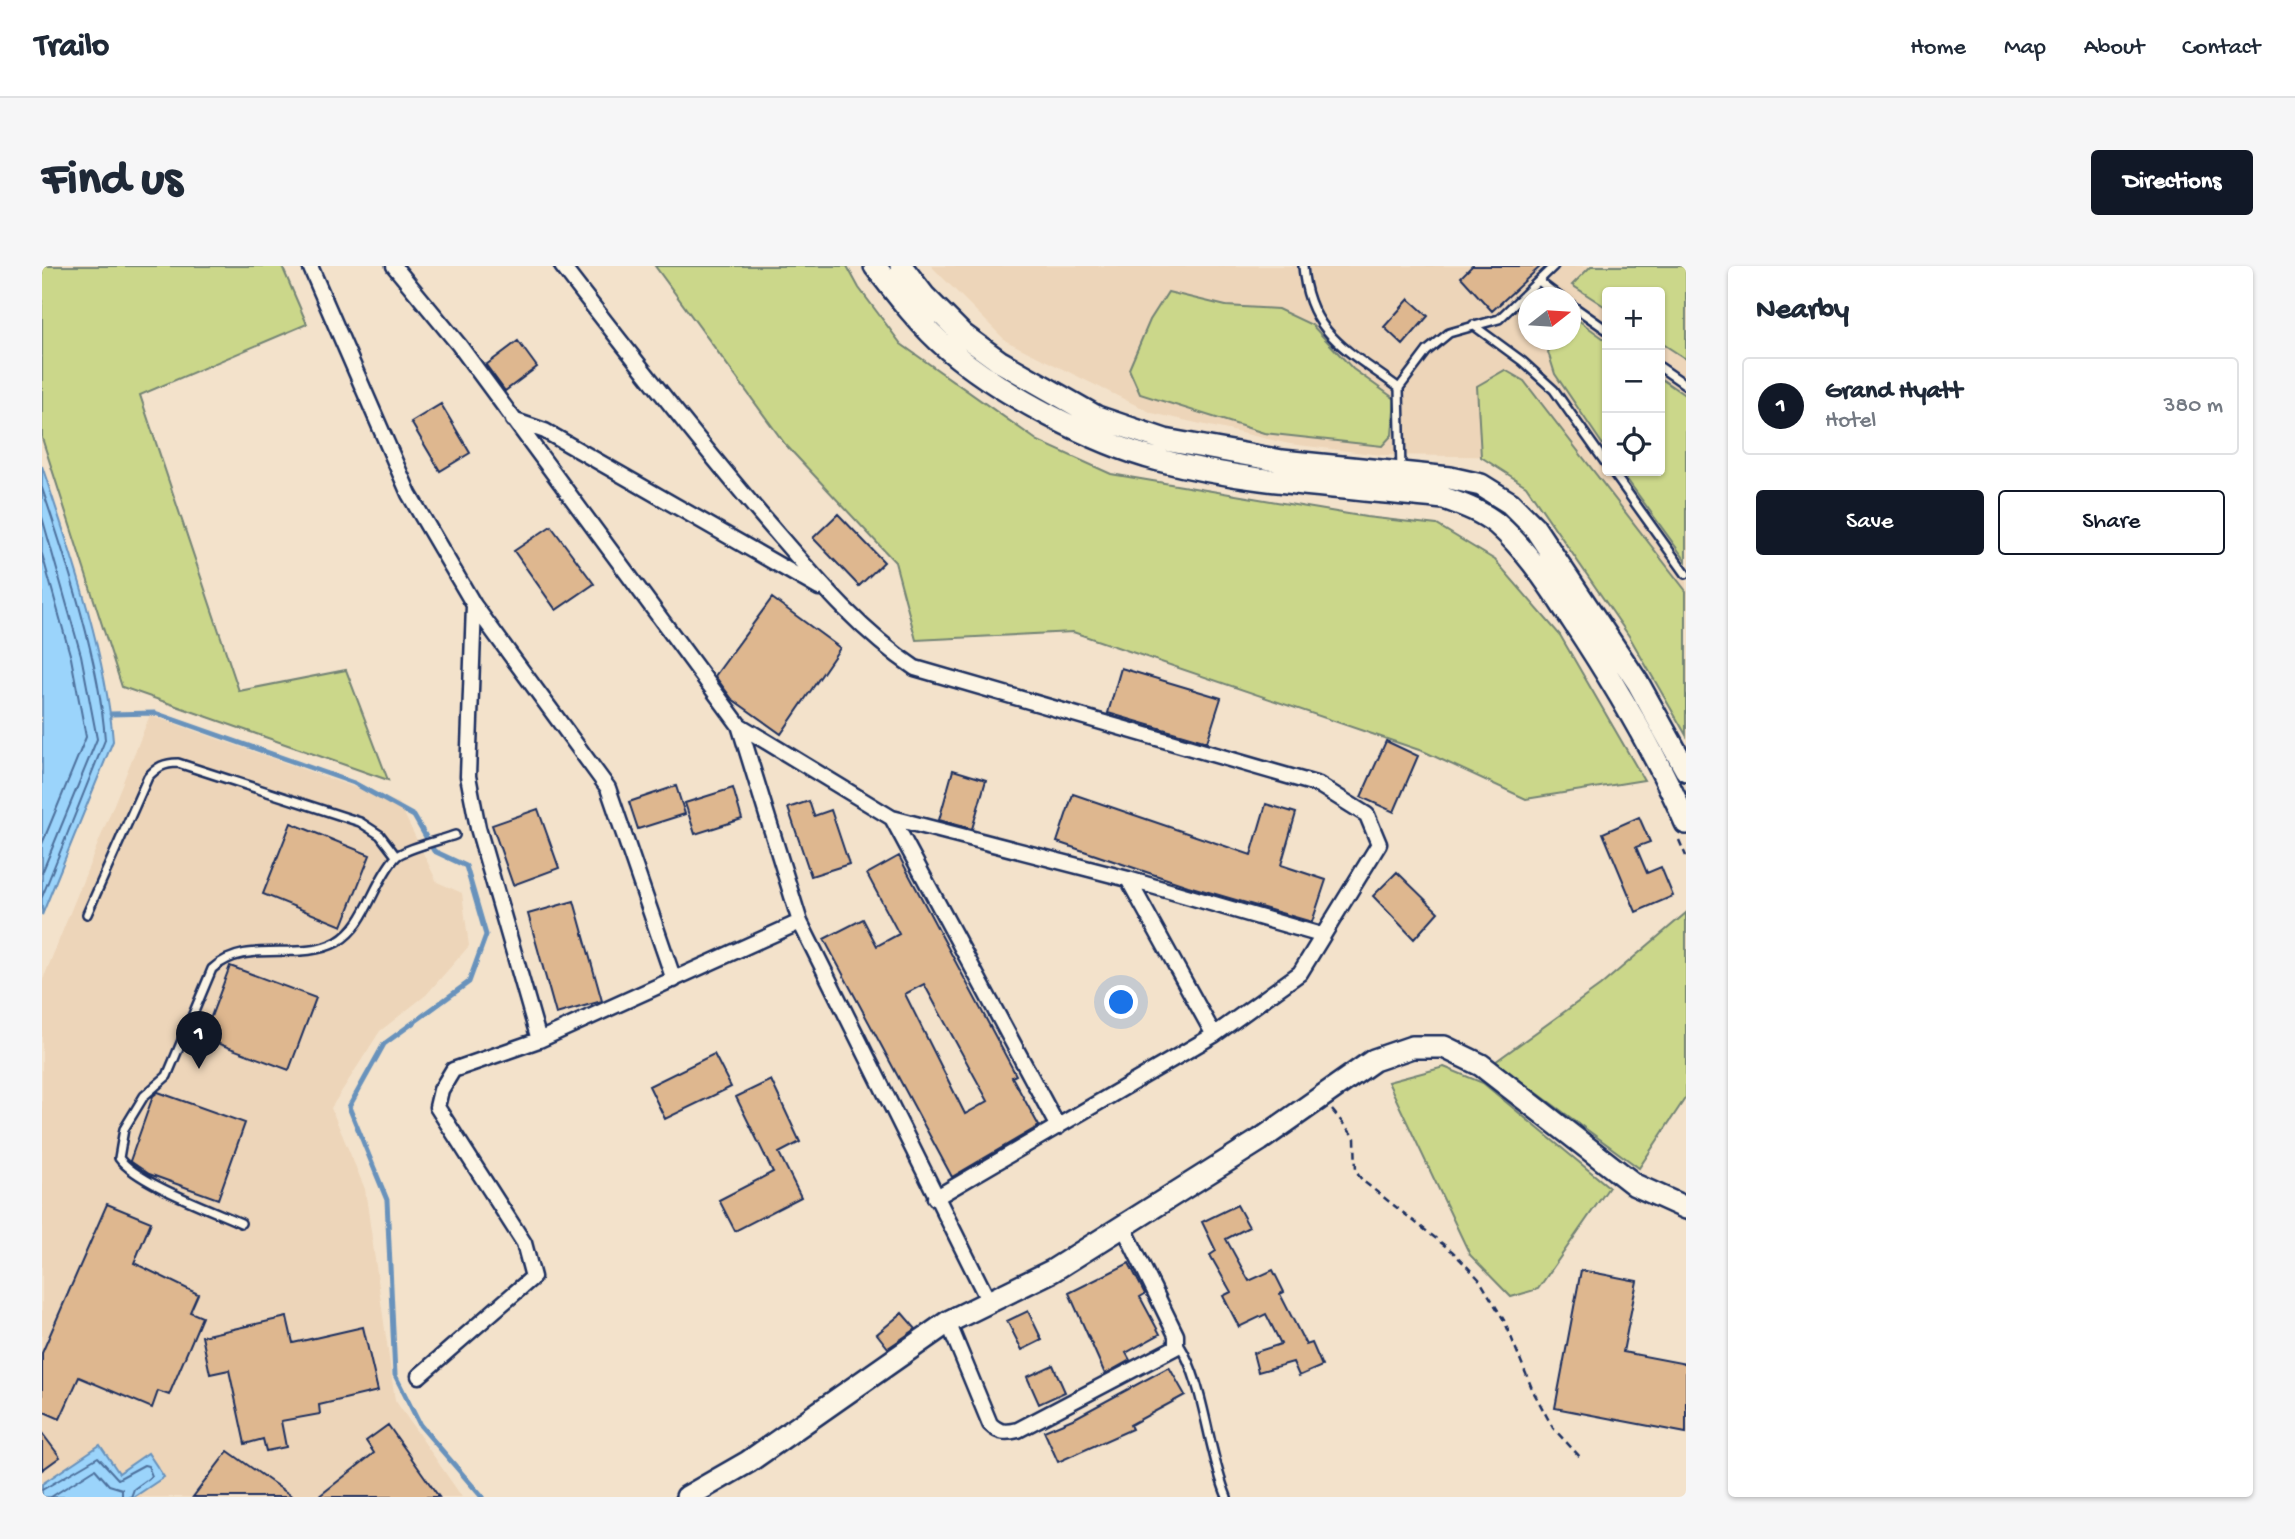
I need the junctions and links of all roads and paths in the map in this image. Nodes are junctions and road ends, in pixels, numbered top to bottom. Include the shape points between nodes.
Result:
1 (310, 266) edge
2 (394, 266) edge
3 (562, 266) edge
4 (875, 266) edge
5 (901, 266) edge
6 (1303, 266) edge
7 (1554, 266) edge
8 (1540, 282) junction
9 (1547, 287) edge
10 (1581, 312) edge
11 (1473, 325) junction
12 (1602, 326) edge
13 (1665, 370) edge
14 (1686, 385) edge
15 (1399, 388) junction
16 (513, 421) junction
17 (1602, 458) edge
18 (1401, 472) junction
19 (1616, 476) edge
20 (1686, 575) edge
21 (830, 594) junction
22 (474, 605) junction
23 (739, 725) junction
24 (1686, 770) edge
25 (892, 818) junction
26 (1681, 828) edge
27 (455, 835) dead end
28 (396, 856) junction
29 (1686, 856) edge
30 (1128, 879) junction
31 (87, 914) dead end
32 (800, 922) junction
33 (1321, 935) junction
34 (674, 980) junction
35 (1214, 1035) junction
36 (539, 1040) junction
37 (1321, 1097) junction
38 (1058, 1127) junction
39 (935, 1198) junction
40 (1686, 1208) edge
41 (241, 1223) dead end
42 (1123, 1226) junction
43 (988, 1300) junction
44 (948, 1322) junction
45 (1178, 1343) junction
46 (419, 1376) dead end
47 (1582, 1459) dead end
48 (687, 1497) edge
49 (1227, 1497) edge

1 - 22 street via 409,494
2 - 16 street
3 - 21 street via 696,438
4 - 26 main road via 908,310 949,350 1088,436 1160,460 1266,479 1444,498 1470,507 1496,524 1537,567 1621,694 1663,770
5 - 18 main road via 962,334 999,361 1097,417 1165,440 1282,461
6 - 15 lane via 1305,294 1318,322
7 - 8 lane
8 - 9 lane
8 - 11 lane via 1499,318
10 - 12 lane
11 - 15 lane via 1449,333 1427,351
11 - 17 lane via 1554,390
13 - 14 lane
15 - 18 lane
16 - 21 street via 545,431
16 - 23 street
18 - 24 main road via 1481,485 1510,503 1534,527 1638,683
19 - 20 lane
21 - 33 street via 880,645 915,668 1319,785 1367,816 1378,844
22 - 34 street via 608,788
22 - 36 street via 468,776 478,828
23 - 25 street
23 - 32 street
25 - 30 street
25 - 38 street
26 - 29 path
27 - 28 lane
28 - 31 lane via 380,835 360,822 168,763 156,767 148,777
28 - 41 lane via 348,935 311,949 239,953 212,969 167,1076 145,1096 124,1129 119,1158 125,1166
30 - 33 street
30 - 35 street
32 - 34 street
32 - 39 street
33 - 35 street via 1300,973
34 - 36 street
35 - 38 street
36 - 46 street via 453,1070 441,1090 437,1107 524,1243 534,1277
37 - 40 main road via 1374,1060 1412,1047 1444,1047 1481,1065 1635,1185
37 - 42 main road
37 - 47 path via 1355,1138 1356,1172 1363,1181 1445,1244 1479,1279 1505,1322 1553,1428
38 - 39 street
39 - 43 street
42 - 43 main road via 1052,1271
42 - 45 street
43 - 44 main road
44 - 45 street via 990,1424 1007,1433
44 - 48 main road via 748,1462
45 - 49 lane via 1194,1372

